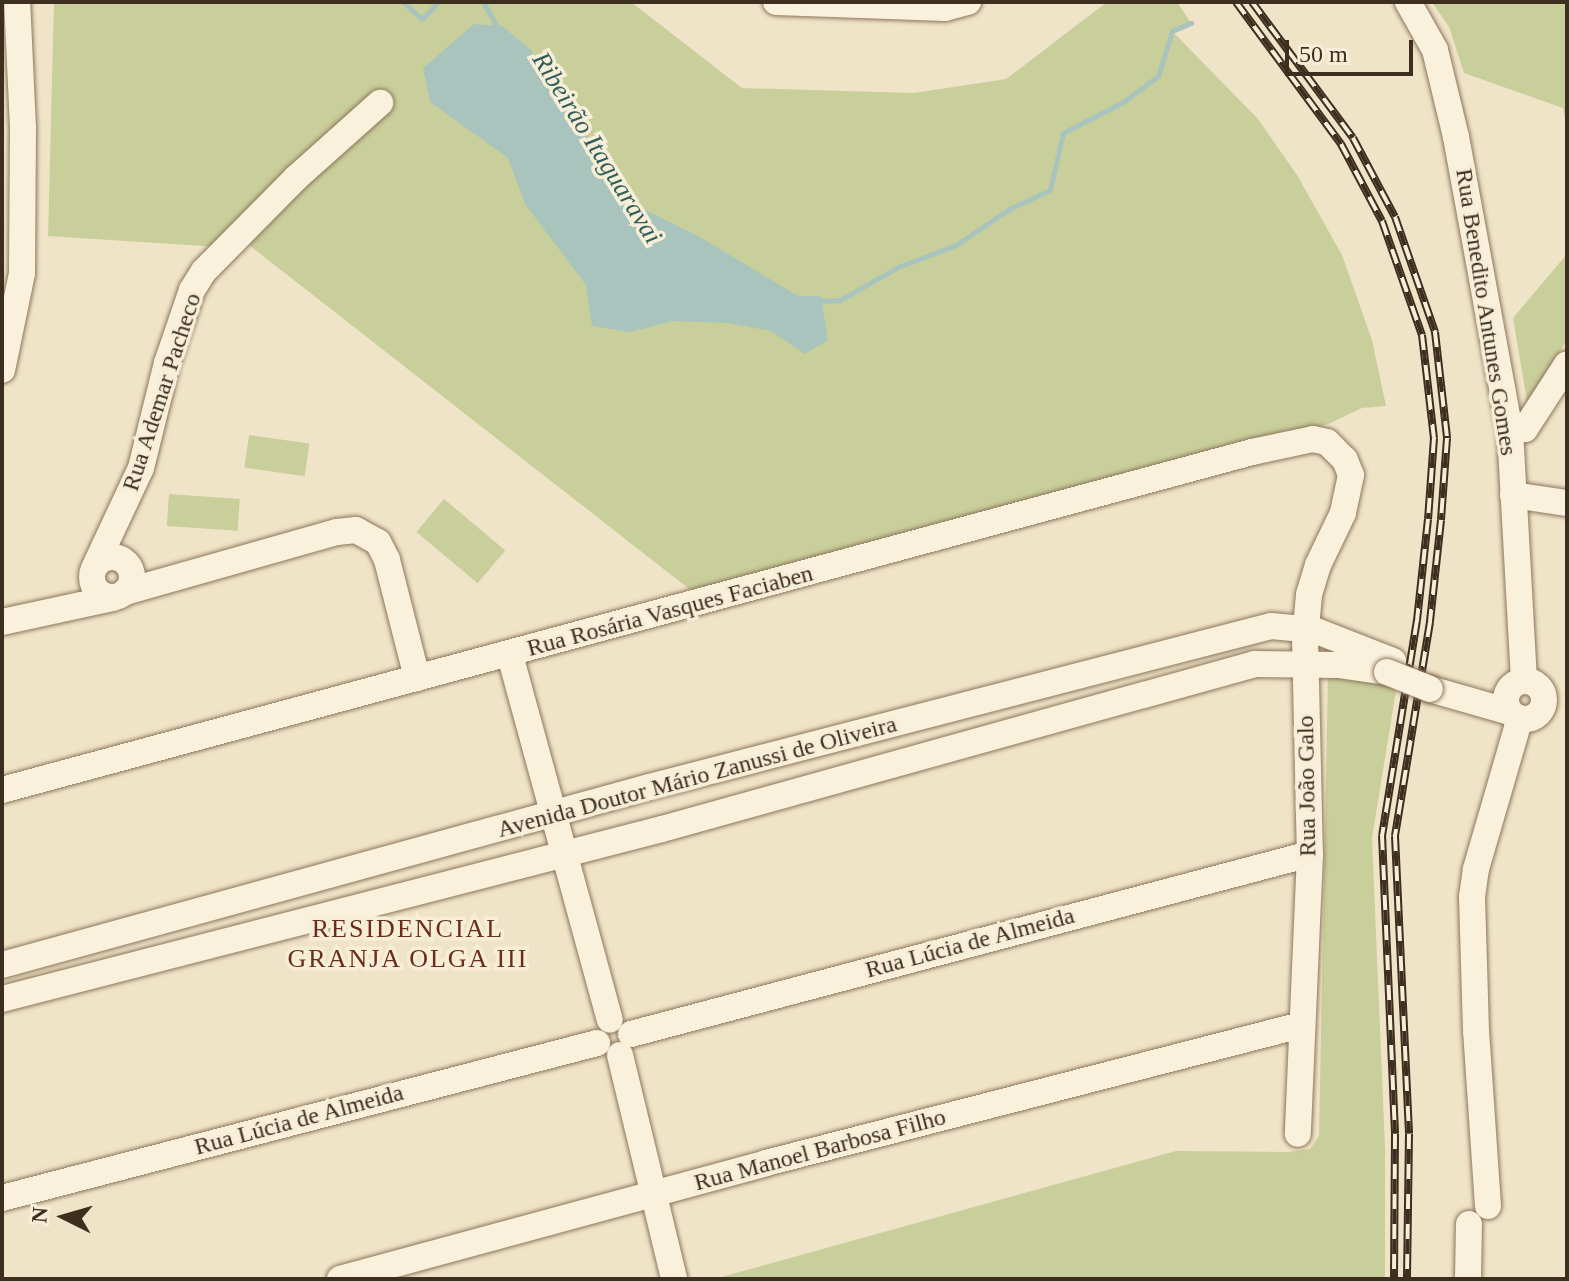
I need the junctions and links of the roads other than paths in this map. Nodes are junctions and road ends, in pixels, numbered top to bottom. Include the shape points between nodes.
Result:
1 (17, 2) edge
2 (30, 2) edge
3 (776, 2) edge
4 (968, 2) edge
5 (1408, 2) edge
6 (805, 3) edge
7 (380, 103) dead end
8 (23, 127) junction
9 (1567, 364) edge
10 (2, 370) edge
11 (1510, 430) junction
12 (1336, 450) joint
13 (1513, 495) junction
14 (1567, 503) edge
15 (113, 575) junction
16 (2, 622) edge
17 (1306, 629) junction
18 (510, 655) junction
19 (1305, 664) junction
20 (1390, 666) junction
21 (417, 678) junction
22 (1567, 687) edge
23 (1523, 699) junction
24 (1567, 713) edge
25 (2, 790) edge
26 (555, 814) junction
27 (566, 852) junction
28 (1310, 854) junction
29 (2, 965) edge
30 (2, 999) edge
31 (1301, 1025) junction
32 (614, 1038) junction
33 (1298, 1134) dead end
34 (653, 1194) junction
35 (2, 1198) edge
36 (340, 1279) edge
37 (674, 1279) edge
38 (1468, 1279) edge

1 - 8 street
2 - 8 street
3 - 6 street
4 - 6 street via 945,8
5 - 11 street, Rua Benedito Antunes Gomes via 1435,50 1456,137
7 - 15 street, Rua Ademar Pacheco via 296,178 204,271 192,290 141,468 121,517
8 - 10 street via 22,273
9 - 11 street via 1525,429
11 - 13 street, Rua Benedito Antunes Gomes
12 - 17 street, Rua João Galo via 1351,475 1349,493 1318,565
12 - 18 street, Rua Rosária Vasques Faciaben via 1313,439 1252,452
13 - 14 street
13 - 23 street, Rua Benedito Antunes Gomes
15 - 16 street via 66,607
15 - 21 street via 164,579 356,530 378,542 387,560
17 - 19 street, Rua João Galo
17 - 20 street, Avenida Doutor Mário Zanussi de Oliveira
17 - 26 street, Avenida Doutor Mário Zanussi de Oliveira via 1271,626
18 - 21 street, Rua Rosária Vasques Faciaben
18 - 26 street
19 - 20 street, Avenida Doutor Mário Zanussi de Oliveira
19 - 27 street, Avenida Doutor Mário Zanussi de Oliveira via 1255,664
19 - 28 street, Rua João Galo
20 - 23 street, bridge via 1431,682
21 - 25 street, Rua Rosária Vasques Faciaben
22 - 23 street
23 - 24 street
23 - 38 street, Rua Benedito Antunes Gomes via 1472,897 1479,1215
26 - 27 street
26 - 29 street, Avenida Doutor Mário Zanussi de Oliveira
27 - 30 street, Avenida Doutor Mário Zanussi de Oliveira
27 - 32 street
28 - 31 street, Rua João Galo
28 - 32 street, Rua Lúcia de Almeida
31 - 33 street, Rua João Galo
31 - 34 street, Rua Manoel Barbosa Filho
32 - 34 street
32 - 35 street, Rua Lúcia de Almeida
34 - 36 street, Rua Manoel Barbosa Filho
34 - 37 street

